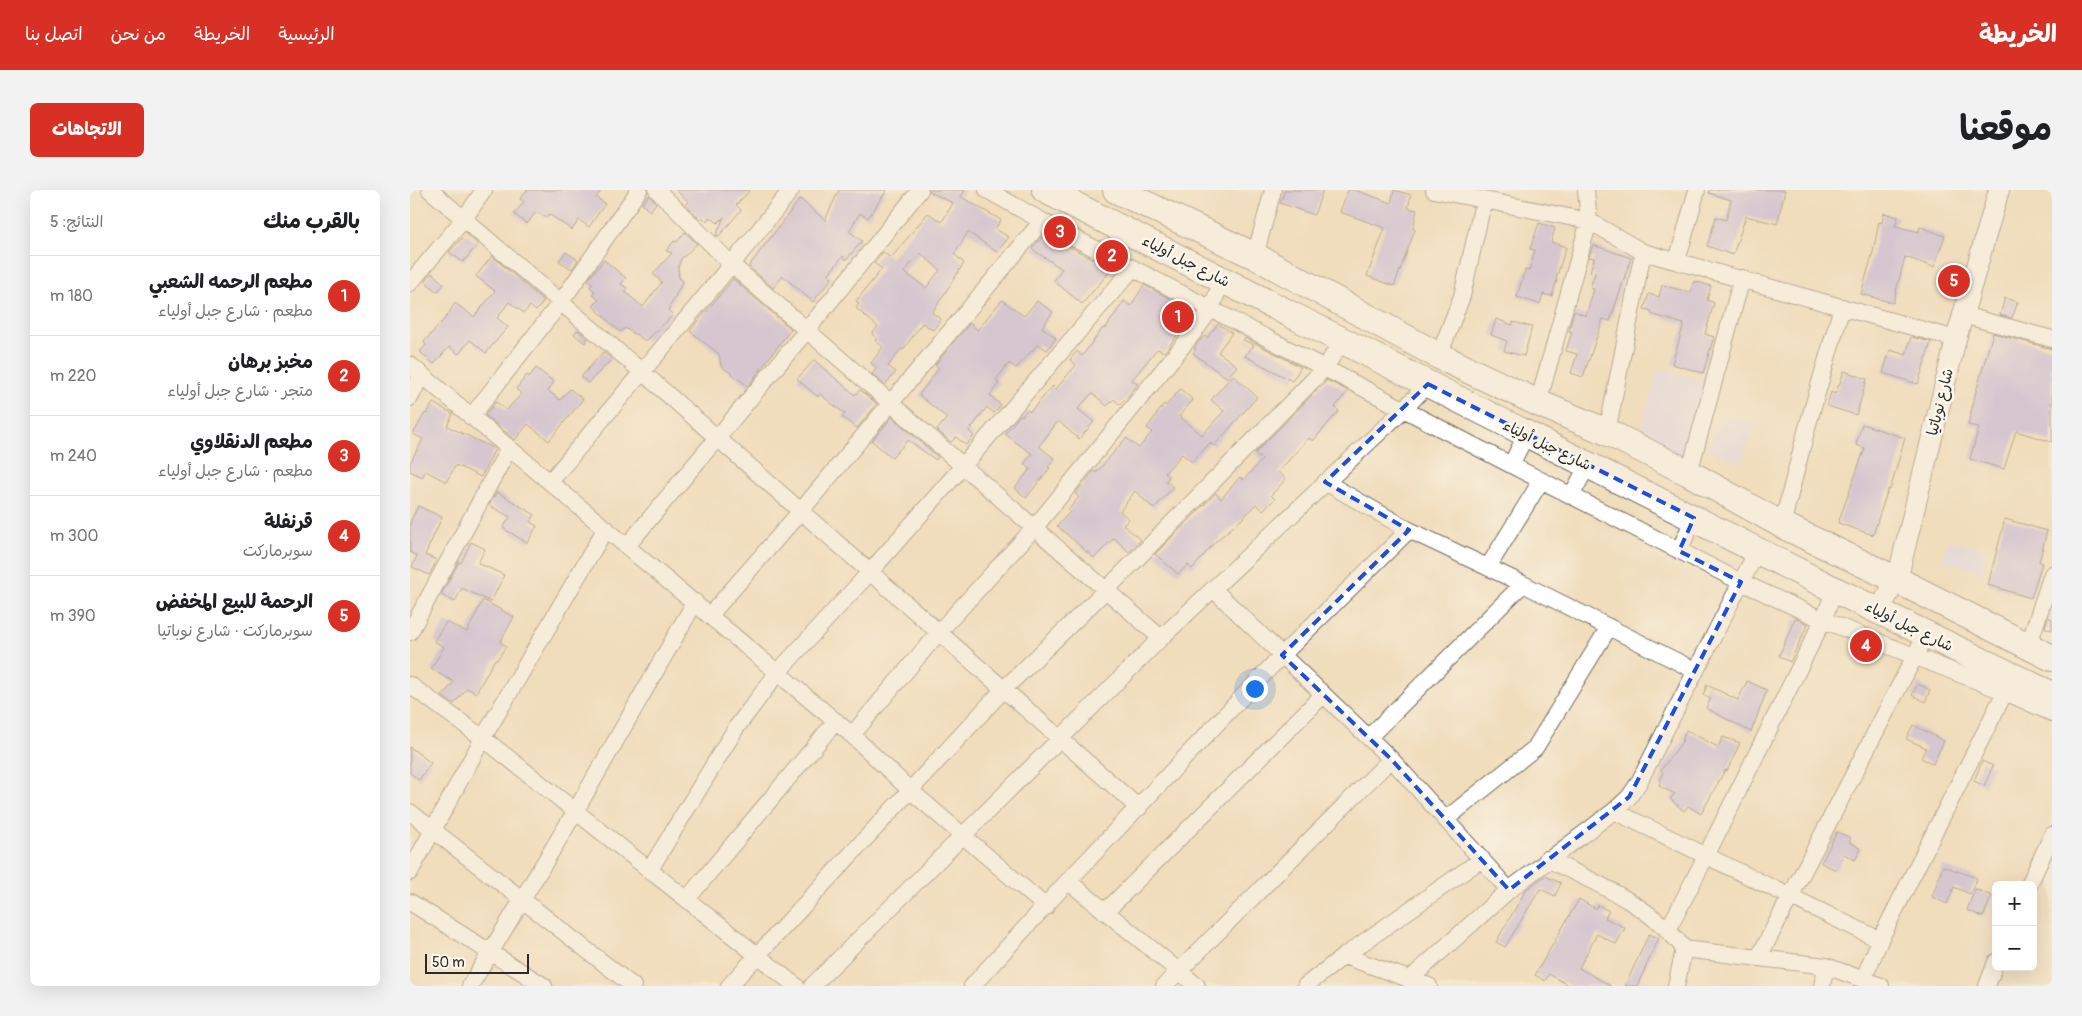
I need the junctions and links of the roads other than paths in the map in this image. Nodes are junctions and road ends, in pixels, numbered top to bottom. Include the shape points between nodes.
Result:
1 (430, 190) edge
2 (484, 190) edge
3 (639, 190) edge
4 (657, 190) edge
5 (791, 190) edge
6 (920, 190) edge
7 (987, 190) edge
8 (1045, 190) edge
9 (1116, 190) edge
10 (1273, 190) edge
11 (1434, 190) edge
12 (1586, 190) edge
13 (1697, 190) edge
14 (1999, 190) edge
15 (1484, 199) junction
16 (464, 219) junction
17 (1105, 220) junction
18 (1589, 221) junction
19 (1042, 222) junction
20 (1092, 247) junction
21 (1643, 252) junction
22 (1255, 256) junction
23 (1677, 261) junction
24 (732, 265) junction
25 (1133, 268) junction
26 (1742, 278) junction
27 (1222, 280) junction
28 (410, 283) edge
29 (561, 302) junction
30 (1842, 307) junction
31 (1210, 309) junction
32 (1963, 315) junction
33 (807, 330) junction
34 (1956, 339) junction
35 (2052, 339) edge
36 (1342, 341) junction
37 (1439, 356) junction
38 (1325, 368) junction
39 (416, 371) edge
40 (641, 371) junction
41 (1428, 384) junction
42 (410, 398) edge
43 (890, 402) junction
44 (1538, 403) junction
45 (1403, 410) junction
46 (471, 417) junction
47 (1607, 432) junction
48 (1526, 435) junction
49 (717, 438) junction
50 (509, 448) junction
51 (1511, 465) junction
52 (1588, 465) junction
53 (963, 466) junction
54 (1689, 473) junction
55 (1541, 481) junction
56 (550, 482) junction
57 (1325, 482) junction
58 (1571, 496) junction
59 (800, 512) junction
60 (1694, 518) junction
61 (1782, 525) junction
62 (1035, 527) junction
63 (606, 528) junction
64 (1409, 530) junction
65 (627, 546) junction
66 (1679, 551) junction
67 (1757, 551) junction
68 (1488, 567) junction
69 (870, 572) junction
70 (2052, 574) edge
71 (1898, 580) junction
72 (1742, 582) junction
73 (1523, 584) junction
74 (1213, 589) junction
75 (1106, 590) junction
76 (1835, 590) junction
77 (695, 602) junction
78 (1878, 611) junction
79 (710, 616) junction
80 (1823, 620) junction
81 (1609, 627) junction
82 (410, 632) edge
83 (938, 633) junction
84 (1161, 638) junction
85 (1920, 646) junction
86 (2028, 647) junction
87 (1282, 655) junction
88 (2052, 658) edge
89 (1696, 671) junction
90 (778, 672) junction
91 (2009, 684) junction
92 (410, 685) edge
93 (1003, 690) junction
94 (1324, 695) junction
95 (2052, 695) edge
96 (2052, 713) edge
97 (836, 721) junction
98 (852, 735) junction
99 (1369, 737) junction
100 (483, 738) junction
101 (1059, 738) junction
102 (1391, 758) junction
103 (910, 791) junction
104 (1139, 808) junction
105 (1614, 810) junction
106 (410, 812) edge
107 (575, 812) junction
108 (1446, 819) junction
109 (434, 830) junction
110 (963, 835) junction
111 (2052, 835) edge
112 (1706, 856) junction
113 (1482, 859) junction
114 (1547, 860) junction
115 (649, 871) junction
116 (410, 872) edge
117 (1068, 881) junction
118 (2031, 881) edge
119 (1509, 890) junction
120 (1790, 897) junction
121 (687, 899) junction
122 (522, 900) junction
123 (410, 902) edge
124 (1046, 907) junction
125 (1105, 912) junction
126 (1668, 930) junction
127 (1880, 940) junction
128 (1684, 949) junction
129 (490, 951) junction
130 (759, 955) junction
131 (1344, 956) junction
132 (1759, 957) junction
133 (1826, 966) junction
134 (1178, 971) junction
135 (1993, 971) edge
136 (1409, 980) junction
137 (1863, 980) junction
138 (470, 986) edge
139 (544, 986) edge
140 (632, 986) edge
141 (729, 986) edge
142 (796, 986) edge
143 (812, 986) edge
144 (972, 986) edge
145 (1164, 986) edge
146 (1196, 986) edge
147 (1305, 986) edge
148 (1429, 986) edge
149 (1676, 986) edge
150 (1822, 986) edge
151 (1881, 986) edge
152 (1987, 986) edge

1 - 16 street
2 - 16 street
3 - 29 street
4 - 24 street
5 - 24 street
6 - 33 street
7 - 19 street
8 - 17 main road, شارع جبل أولياء
9 - 22 main road
10 - 22 street
11 - 15 street
12 - 18 street
13 - 23 street
14 - 32 street, شارع نوباتيا
15 - 18 street
15 - 37 street via 1462,296
16 - 28 street
16 - 29 street
17 - 20 street
17 - 27 main road, شارع جبل أولياء
18 - 21 street
18 - 44 street
19 - 20 street
19 - 43 street
20 - 25 street
21 - 23 street
21 - 47 street
22 - 37 main road
23 - 26 street
24 - 33 street
24 - 40 street
25 - 31 street
25 - 53 street
26 - 30 street
26 - 54 street
27 - 31 street
27 - 36 main road, شارع جبل أولياء
29 - 40 street
29 - 46 street
30 - 34 street
30 - 61 street
31 - 38 street
31 - 62 street
32 - 34 street, شارع نوباتيا
32 - 35 street
33 - 43 street
33 - 49 street
34 - 71 street, شارع نوباتيا
36 - 38 street
36 - 41 main road, شارع جبل أولياء
37 - 44 main road
38 - 45 street
38 - 75 street
39 - 42 street
39 - 46 street
40 - 49 street
40 - 56 street
41 - 45 street
41 - 48 main road, شارع جبل أولياء
43 - 53 street
43 - 59 street
44 - 47 main road
45 - 51 street
45 - 57 street
46 - 50 street
47 - 54 main road
48 - 51 street
48 - 52 main road, شارع جبل أولياء
49 - 59 street
49 - 65 street
50 - 56 street
50 - 82 street
51 - 55 street
52 - 58 street
52 - 60 main road, شارع جبل أولياء
53 - 62 street
53 - 69 street
54 - 61 main road
55 - 58 street
55 - 68 street
56 - 63 street
57 - 64 street
57 - 74 street
58 - 66 street
59 - 69 street
59 - 79 street
60 - 66 street
60 - 67 main road, شارع جبل أولياء
61 - 71 main road
62 - 75 street
62 - 83 street
63 - 65 street
63 - 100 street
64 - 68 street
64 - 87 street
65 - 77 street
66 - 72 street
67 - 72 street
67 - 76 main road, شارع جبل أولياء
68 - 73 street
69 - 83 street
69 - 90 street
70 - 86 street
71 - 78 street, شارع نوباتيا
71 - 86 main road
72 - 80 street
72 - 89 street
73 - 81 street
73 - 99 street
74 - 84 street
74 - 87 street
75 - 84 street
75 - 93 street
76 - 78 main road, شارع جبل أولياء
76 - 80 street
77 - 79 street
77 - 107 street
78 - 85 main road, شارع جبل أولياء
79 - 90 street
80 - 85 street
80 - 112 street
81 - 89 street
81 - 108 street via 1536,748
83 - 93 street
83 - 98 street
84 - 101 street
85 - 91 main road, شارع جبل أولياء
85 - 120 street
86 - 88 main road
87 - 94 street
87 - 104 street
89 - 105 street via 1638,784
90 - 97 street
90 - 115 street via 736,728
91 - 95 main road, شارع جبل أولياء
91 - 96 street
91 - 127 street
92 - 100 street
93 - 101 street
93 - 103 street
94 - 99 street
94 - 125 street
97 - 98 street
97 - 121 street
98 - 103 street
99 - 102 street
100 - 107 street
100 - 109 street
101 - 104 street
101 - 110 street
102 - 108 street
102 - 134 street
103 - 110 street
103 - 130 street
104 - 117 street
105 - 112 street
105 - 114 street
106 - 109 street
107 - 115 street
107 - 122 street
108 - 113 street
109 - 116 street
109 - 122 street
110 - 124 street
110 - 143 street
111 - 118 street
112 - 120 street
112 - 126 street
113 - 119 street
113 - 131 street
114 - 119 street
114 - 126 street via 1598,884
115 - 121 street
117 - 124 street
117 - 125 street
119 - 136 street
120 - 127 street
120 - 132 street
121 - 130 street
122 - 129 street
122 - 140 street
123 - 129 street
124 - 144 street
125 - 134 street
126 - 128 street
127 - 137 street
128 - 132 street
128 - 149 street
129 - 138 street
129 - 139 street
130 - 141 street
130 - 142 street
131 - 136 street
131 - 147 street
132 - 133 street
133 - 137 street
133 - 150 street
134 - 145 street
134 - 146 street
135 - 152 street
136 - 148 street
137 - 151 street

